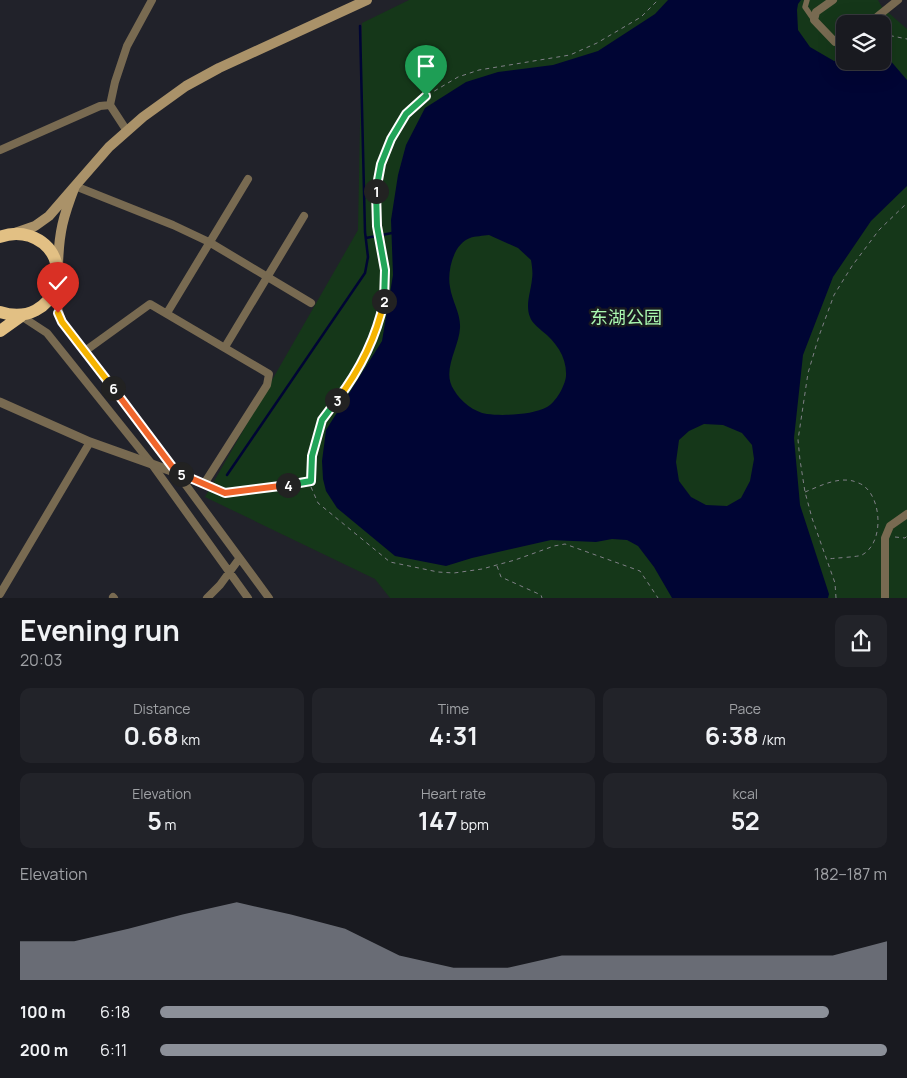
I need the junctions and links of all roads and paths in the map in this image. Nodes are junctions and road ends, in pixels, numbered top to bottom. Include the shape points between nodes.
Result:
1 (152, 0) edge
2 (366, 0) edge
3 (658, 0) edge
4 (807, 0) edge
5 (833, 0) edge
6 (898, 0) edge
7 (879, 15) edge
8 (814, 20) junction
9 (891, 36) edge
10 (907, 39) edge
11 (836, 42) edge
12 (110, 105) junction
13 (127, 131) junction
14 (0, 150) edge
15 (248, 179) dead end
16 (76, 186) junction
17 (907, 203) edge
18 (304, 216) dead end
19 (0, 225) edge
20 (14, 233) junction
21 (0, 237) edge
22 (209, 242) junction
23 (57, 271) junction
24 (268, 277) junction
25 (54, 292) junction
26 (311, 302) dead end
27 (0, 312) edge
28 (167, 313) junction
29 (21, 316) junction
30 (0, 331) edge
31 (225, 348) junction
32 (85, 351) junction
33 (0, 402) edge
34 (90, 442) junction
35 (151, 463) junction
36 (177, 473) junction
37 (311, 481) junction
38 (204, 484) junction
39 (805, 492) junction
40 (907, 514) edge
41 (239, 559) junction
42 (827, 559) junction
43 (497, 565) junction
44 (229, 572) junction
45 (0, 594) edge
46 (208, 598) edge
47 (248, 598) edge
48 (269, 598) edge
49 (542, 598) edge
50 (658, 598) edge
51 (836, 598) edge
52 (885, 598) edge

1 - 12 street via 127,46
2 - 13 main road via 186,86
3 - 37 path via 641,17 570,55 479,70 458,77 426,96 406,114 381,164 376,191 377,226 385,270 380,322 366,356 322,420 312,456
4 - 8 street via 805,8
5 - 8 street via 816,12
6 - 7 street
8 - 11 street
9 - 10 path
12 - 13 street
12 - 14 street via 100,106
13 - 16 main road
15 - 22 street
16 - 20 main road via 49,216 35,226
16 - 22 street
16 - 23 main road via 60,230
17 - 39 path via 879,230 852,266 834,295 819,336 808,373 798,440
18 - 24 street
19 - 20 highway
20 - 21 highway
20 - 23 highway via 30,236 44,244 55,261
22 - 24 street
22 - 28 street
23 - 25 highway
24 - 26 street
24 - 31 street
25 - 29 highway via 35,312
25 - 32 street via 62,322
27 - 29 highway
28 - 31 street
28 - 32 street via 150,304
29 - 30 highway
29 - 35 street via 46,333
31 - 38 street via 269,374 267,385
32 - 36 street
33 - 34 street
34 - 35 street
34 - 45 street
35 - 36 street
35 - 44 street
36 - 38 lane
36 - 41 street
37 - 38 lane via 225,493
37 - 43 path via 318,503 390,562 454,573
39 - 42 path
39 - 42 path via 839,480 852,481 864,486 874,500 879,524 875,542 862,555
40 - 52 street via 890,526 885,538
41 - 44 street
41 - 48 street
42 - 51 path
43 - 49 path via 501,577
43 - 50 path via 565,544 640,572
44 - 46 street
44 - 47 street

